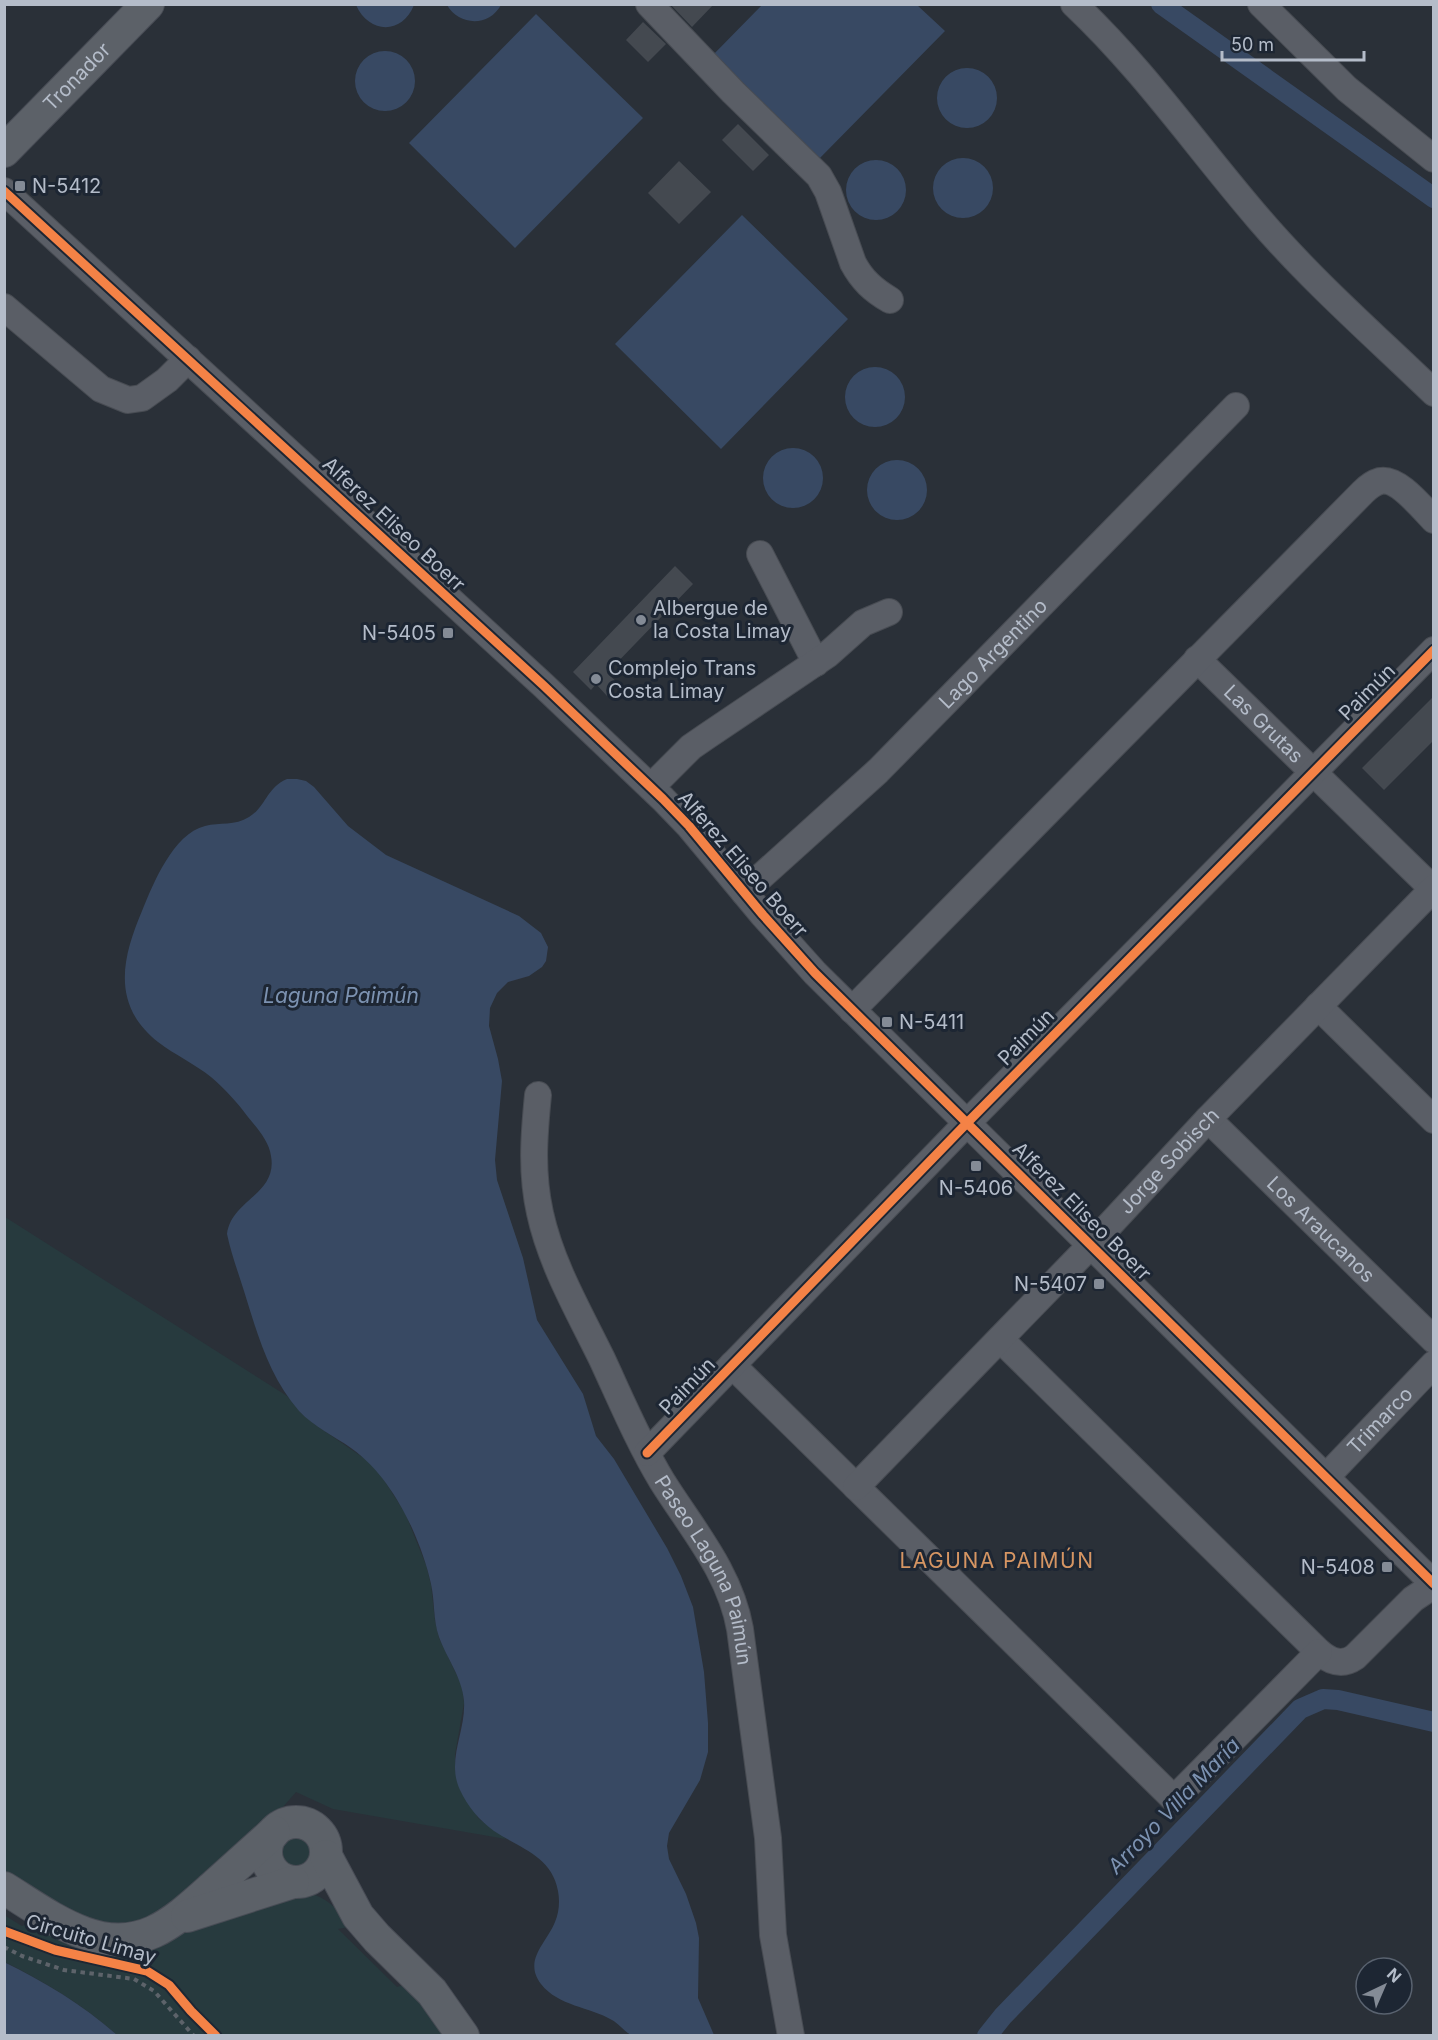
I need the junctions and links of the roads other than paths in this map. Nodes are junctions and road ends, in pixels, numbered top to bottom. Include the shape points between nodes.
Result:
1 (148, 4) edge
2 (649, 4) edge
3 (1074, 4) edge
4 (1261, 4) edge
5 (4, 151) edge
6 (1434, 159) edge
7 (4, 191) edge
8 (890, 300) dead end
9 (4, 307) edge
10 (188, 359) junction
11 (1434, 393) edge
12 (1236, 406) dead end
13 (1434, 520) edge
14 (760, 554) dead end
15 (889, 612) dead end
16 (1434, 650) edge
17 (1197, 659) junction
18 (816, 663) junction
19 (1313, 772) junction
20 (651, 788) junction
21 (1433, 889) edge
22 (744, 892) junction
23 (1318, 1006) junction
24 (852, 1010) junction
25 (538, 1095) dead end
26 (1208, 1119) junction
27 (1434, 1120) edge
28 (967, 1123) junction
29 (1091, 1245) junction
30 (1000, 1339) junction
31 (1434, 1340) edge
32 (1434, 1364) edge
33 (732, 1365) junction
34 (647, 1453) junction
35 (1326, 1477) junction
36 (856, 1487) junction
37 (1434, 1584) edge
38 (1330, 1658) junction
39 (274, 1832) junction
40 (309, 1872) junction
41 (4, 1888) edge
42 (178, 1919) junction
43 (463, 2036) edge
44 (791, 2036) edge

1 - 5 main road, Tronador
2 - 8 street via 819,176 858,272 874,291
3 - 11 street via 1146,80 1260,221
4 - 6 street via 1347,89
7 - 10 street, Alferez Eliseo Boerr
9 - 10 street via 101,390 128,400 142,398
10 - 20 street, Alferez Eliseo Boerr
12 - 22 street, Lago Argentino via 878,771
13 - 17 street via 1393,483 1382,480 1372,484
14 - 18 street
15 - 18 street via 863,623
16 - 19 street, Paimún
17 - 19 street, Las Grutas
17 - 24 street
18 - 20 street via 699,741
19 - 21 street, Las Grutas
19 - 28 street, Paimún
20 - 22 street, Alferez Eliseo Boerr
21 - 23 street, Jorge Sobisch
22 - 24 street, Alferez Eliseo Boerr via 793,950
23 - 26 street, Jorge Sobisch
23 - 27 street
24 - 28 street, Alferez Eliseo Boerr
25 - 34 street, Paseo Laguna Paimún via 534,1163 544,1230 558,1268
26 - 29 street, Jorge Sobisch
26 - 31 street, Los Araucanos
28 - 29 street, Alferez Eliseo Boerr
28 - 33 street, Paimún
29 - 30 street, Jorge Sobisch
29 - 35 street, Alferez Eliseo Boerr
30 - 36 street, Jorge Sobisch
30 - 38 street
32 - 35 street, Trimarco
33 - 34 street, Paimún
33 - 36 street
34 - 44 street, Paseo Laguna Paimún via 718,1568 734,1603 768,1839 773,1935
35 - 37 street, Alferez Eliseo Boerr
36 - 38 street via 1174,1799
37 - 38 street via 1413,1599 1355,1657 1348,1661
39 - 40 main road via 266,1849 276,1874 284,1880
39 - 40 main road via 291,1823 309,1825 322,1838
39 - 42 main road
40 - 42 main road
40 - 43 main road via 340,1895 432,1992
41 - 42 main road via 70,1927 106,1939 139,1938

